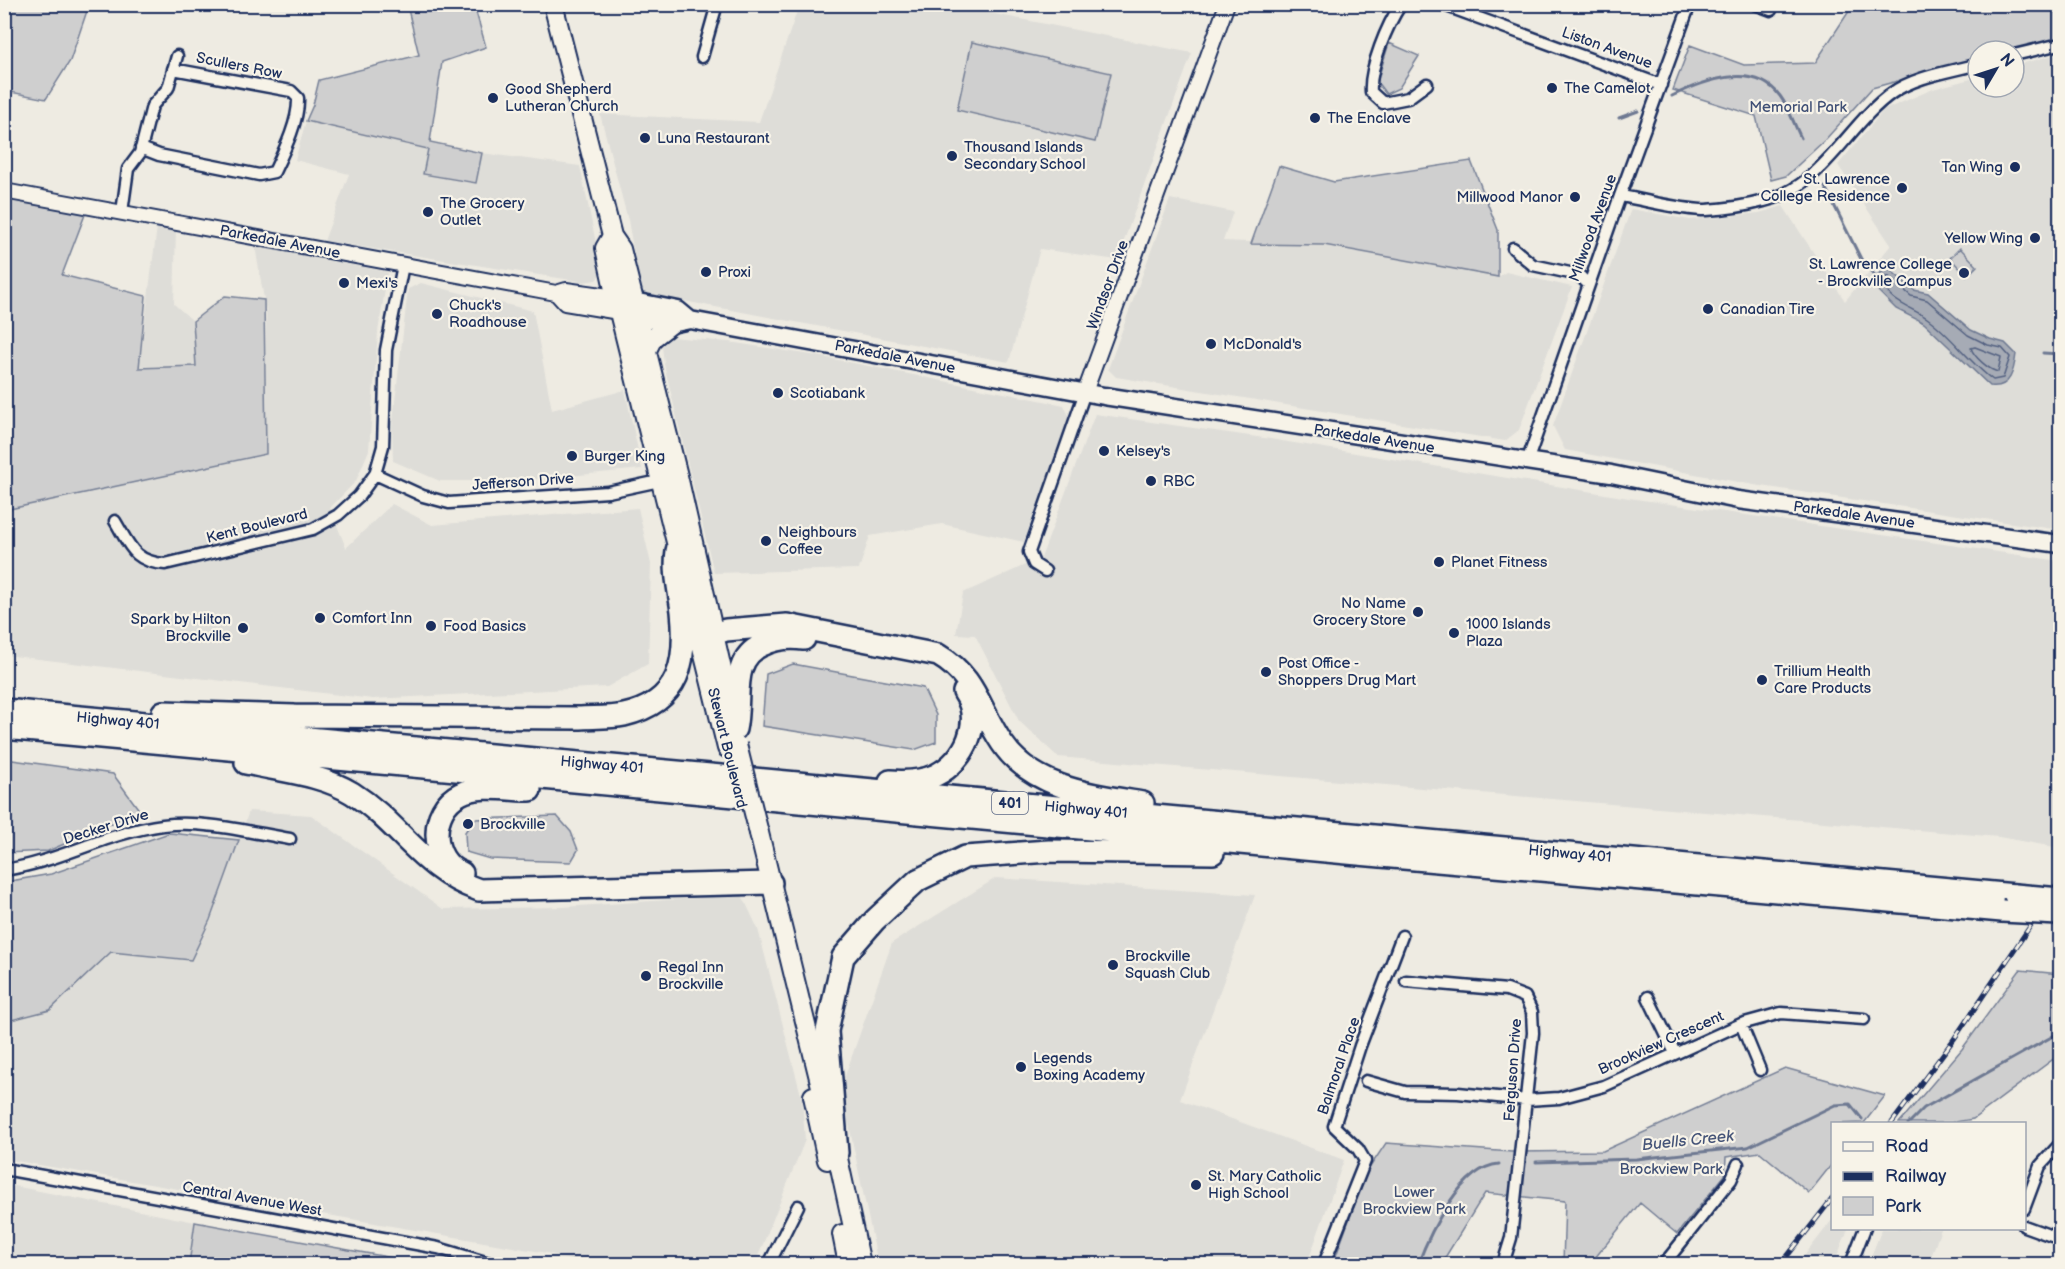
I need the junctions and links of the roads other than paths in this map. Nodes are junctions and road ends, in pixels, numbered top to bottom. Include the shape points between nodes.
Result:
1 (553, 4) edge
2 (717, 4) edge
3 (1227, 4) edge
4 (1401, 4) edge
5 (1441, 4) edge
6 (1690, 4) edge
7 (1755, 4) edge
8 (1771, 10) dead end
9 (2061, 44) edge
10 (2026, 52) edge
11 (177, 56) dead end
12 (702, 57) dead end
13 (1966, 67) edge
14 (173, 69) junction
15 (1427, 84) dead end
16 (1661, 85) junction
17 (141, 148) junction
18 (4, 191) edge
19 (1620, 196) junction
20 (123, 212) junction
21 (1513, 248) dead end
22 (403, 265) junction
23 (1588, 284) junction
24 (626, 307) junction
25 (690, 320) junction
26 (671, 324) junction
27 (646, 352) junction
28 (1085, 392) junction
29 (1527, 462) junction
30 (375, 474) junction
31 (678, 476) junction
32 (659, 482) junction
33 (115, 521) dead end
34 (2061, 544) edge
35 (677, 551) junction
36 (1045, 571) dead end
37 (707, 636) junction
38 (4, 710) edge
39 (44, 714) junction
40 (4, 728) edge
41 (128, 741) junction
42 (733, 741) junction
43 (728, 777) junction
44 (622, 786) junction
45 (1279, 828) junction
46 (290, 839) dead end
47 (1358, 854) junction
48 (4, 870) edge
49 (764, 877) junction
50 (2009, 903) junction
51 (2060, 909) edge
52 (1402, 936) dead end
53 (1406, 981) dead end
54 (1648, 997) dead end
55 (1864, 1019) dead end
56 (1741, 1024) junction
57 (1675, 1053) junction
58 (1760, 1070) dead end
59 (1366, 1081) dead end
60 (1527, 1100) junction
61 (2061, 1144) edge
62 (837, 1153) junction
63 (1738, 1164) dead end
64 (4, 1169) edge
65 (798, 1206) dead end
66 (2026, 1206) edge
67 (2026, 1226) edge
68 (1864, 1230) edge
69 (2061, 1239) edge
70 (492, 1264) edge
71 (769, 1264) edge
72 (848, 1264) edge
73 (861, 1264) edge
74 (1324, 1264) edge
75 (1503, 1264) edge
76 (1664, 1264) edge
77 (1851, 1264) edge

1 - 24 main road, Stewart Boulevard via 612,236 621,249
2 - 12 street
3 - 28 street, Windsor Drive
4 - 15 street via 1370,79 1371,92 1383,102 1408,98
5 - 16 street, Liston Avenue
6 - 16 street, Millwood Avenue
7 - 8 street
9 - 10 street
11 - 14 street
13 - 19 street via 1912,82 1892,93 1811,176 1767,201 1704,210
14 - 17 street via 168,88 152,106
14 - 17 street, Scullers Row via 291,91 298,98 298,107 281,159 274,172 259,175
16 - 19 street, Millwood Avenue
17 - 20 street via 128,169
18 - 20 street, Parkedale Avenue
19 - 23 street, Millwood Avenue
20 - 22 street, Parkedale Avenue
21 - 23 street via 1533,265 1579,276
22 - 24 street, Parkedale Avenue via 556,293 566,290
22 - 30 street, Kent Boulevard via 386,350 383,446
23 - 29 street, Millwood Avenue
24 - 25 main road, Parkedale Avenue via 678,310
24 - 26 main road, Parkedale Avenue
24 - 27 main road, Stewart Boulevard
24 - 32 main road, Stewart Boulevard
25 - 26 main road, Parkedale Avenue
25 - 28 main road, Parkedale Avenue
26 - 27 main road via 653,338
27 - 31 main road, Stewart Boulevard
28 - 29 main road, Parkedale Avenue
28 - 36 street, Windsor Drive via 1029,552 1034,564
29 - 34 main road, Parkedale Avenue via 1644,480 1738,500
30 - 32 street, Jefferson Drive via 449,503 608,492
30 - 33 street, Kent Boulevard via 338,515 313,529 165,564 147,563 132,549
31 - 32 street, Jefferson Drive
31 - 37 main road, Stewart Boulevard
32 - 35 main road, Stewart Boulevard
35 - 37 main road, Stewart Boulevard
35 - 39 highway via 674,570 685,647 680,669 674,683 658,699 622,716 294,717 81,709
37 - 42 main road, Stewart Boulevard
37 - 45 highway via 726,630 787,625 938,655 968,680 1015,760 1051,783 1138,802 1247,818
38 - 39 highway, Highway 401 / 401
39 - 43 highway, Highway 401 / 401
40 - 41 highway, Highway 401 / 401
41 - 44 highway, Highway 401 / 401
41 - 49 highway via 148,749 237,762 333,784 378,813 435,868 479,890
42 - 43 highway via 739,713 741,665 758,647 782,638 813,640 933,663 944,668 969,698 973,722 965,748 951,765 934,776 898,782 766,774
42 - 49 main road, Stewart Boulevard, bridge
43 - 45 highway, Highway 401 / 401
44 - 47 highway, Highway 401 / 401
44 - 49 highway via 602,792 481,789 459,794 439,819 439,848 456,871 479,879
45 - 50 highway, Highway 401 / 401
46 - 48 street, Decker Drive via 210,826 163,825 115,837 34,866
47 - 50 highway, Highway 401 / 401
47 - 62 highway via 1339,860 1038,851 965,856 918,880 843,957 828,1031
49 - 62 main road, Stewart Boulevard
49 - 72 main road, Stewart Boulevard
50 - 51 highway, Highway 401 / 401, bridge
52 - 74 street, Balmoral Place via 1334,1126 1365,1161
53 - 60 street, Ferguson Drive via 1507,990 1525,997 1532,1012 1533,1033
54 - 57 street
55 - 56 street via 1781,1013
56 - 57 street, Brookview Crescent
56 - 58 street, Brookview Crescent
57 - 60 street, Brookview Crescent via 1604,1086 1559,1098
59 - 60 street, Brookview Crescent via 1405,1092
60 - 75 street, Ferguson Drive via 1511,1238
61 - 66 street via 2040,1166
62 - 73 main road, Stewart Boulevard
63 - 76 street via 1731,1180
64 - 70 street, Central Avenue West via 438,1248
65 - 71 street
67 - 69 street
68 - 77 street

